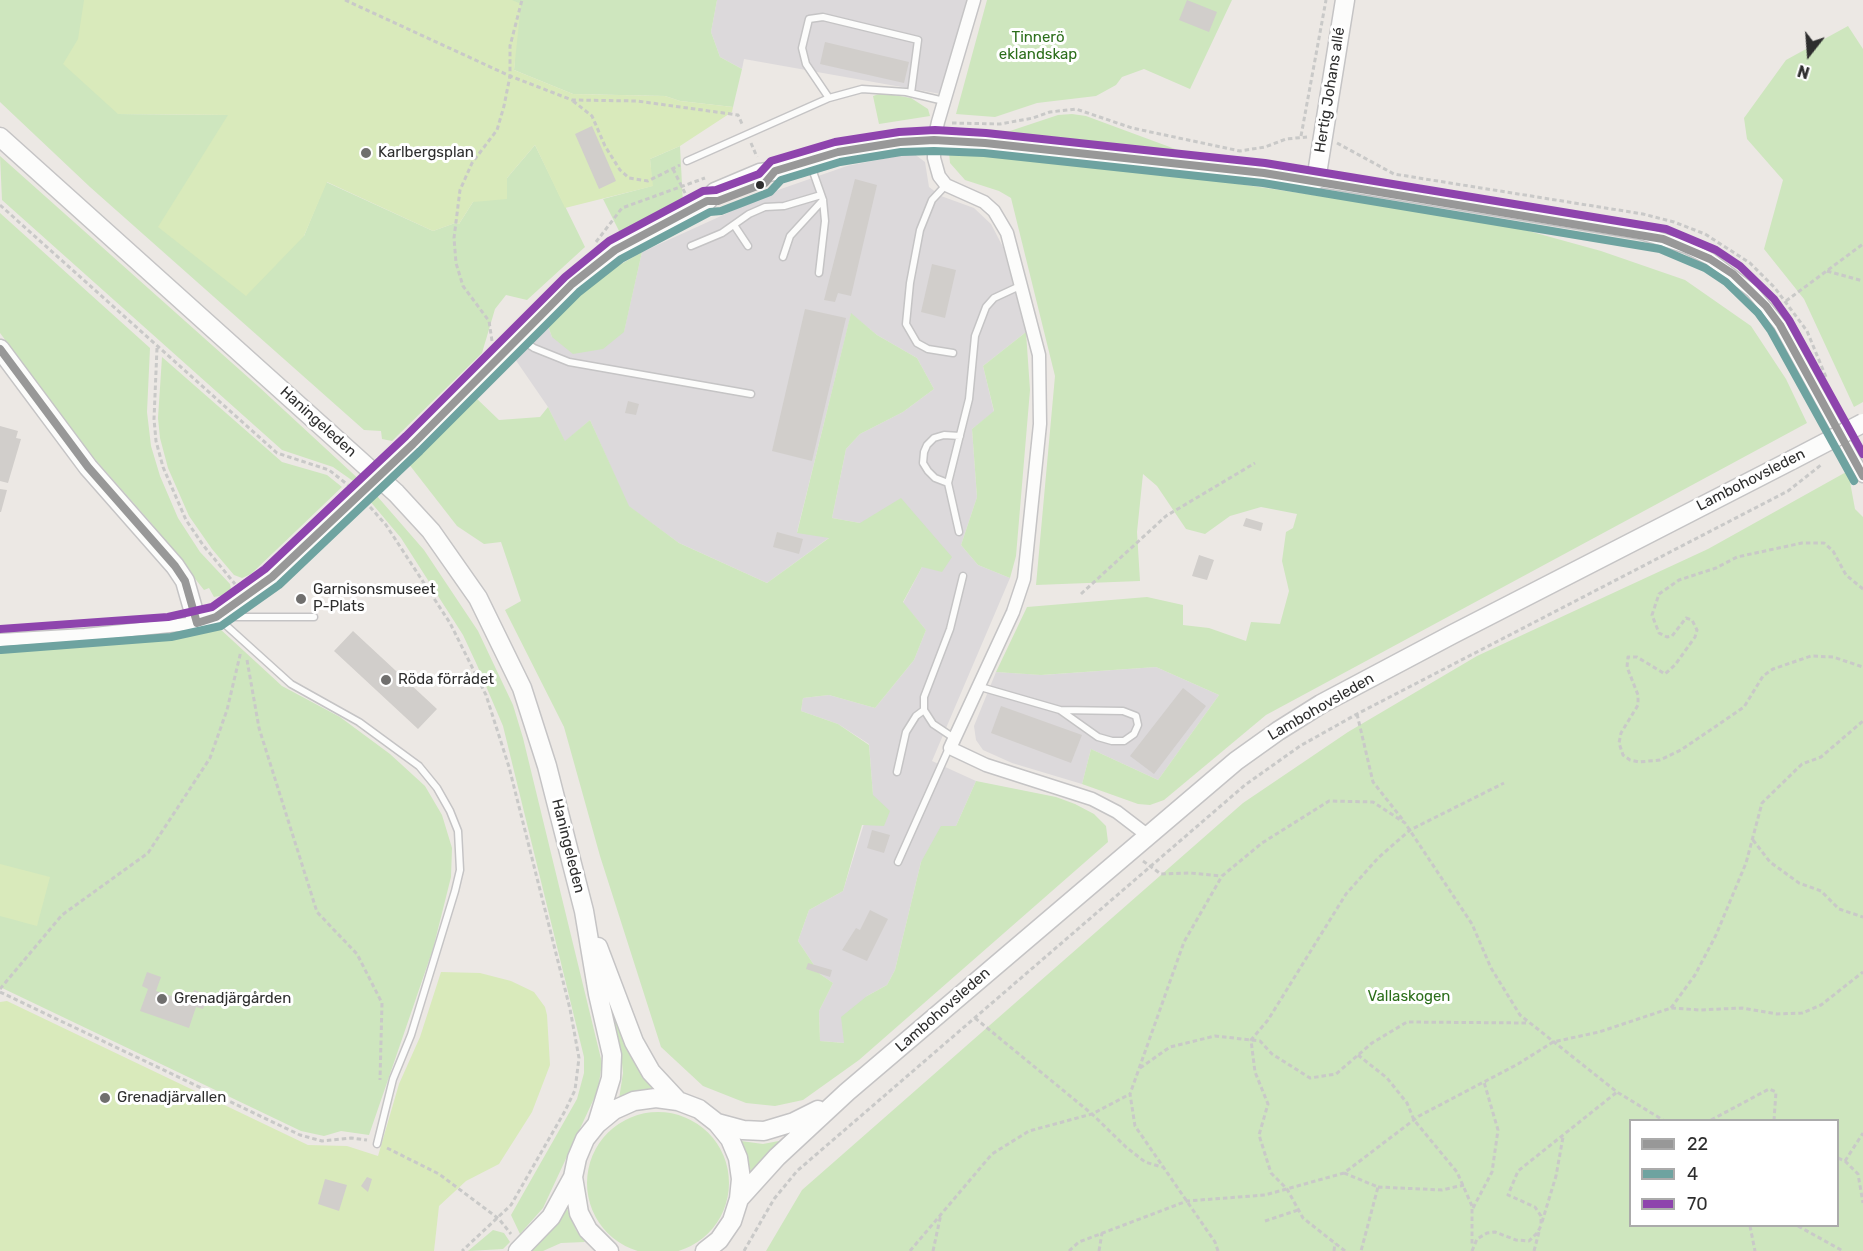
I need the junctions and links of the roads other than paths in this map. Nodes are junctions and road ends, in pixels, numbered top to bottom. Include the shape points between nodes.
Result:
1 (974, 0) edge
2 (1345, 0) edge
3 (911, 93) junction
4 (829, 98) junction
5 (945, 101) junction
6 (0, 137) edge
7 (934, 140) junction
8 (809, 160) junction
9 (687, 162) road end
10 (1316, 180) junction
11 (946, 185) junction
12 (822, 198) junction
13 (734, 225) junction
14 (691, 246) dead end
15 (748, 246) dead end
16 (783, 257) dead end
17 (819, 273) dead end
18 (1022, 285) junction
19 (519, 339) junction
20 (0, 349) edge
21 (953, 354) dead end
22 (752, 394) dead end
23 (1863, 423) edge
24 (960, 436) junction
25 (1863, 476) edge
26 (948, 483) junction
27 (959, 532) dead end
28 (963, 576) dead end
29 (216, 617) junction
30 (314, 617) dead end
31 (197, 623) junction
32 (0, 640) edge
33 (977, 686) junction
34 (924, 710) junction
35 (1060, 710) junction
36 (952, 743) junction
37 (897, 772) dead end
38 (1147, 836) junction
39 (898, 862) dead end
40 (584, 911) junction
41 (847, 1092) junction
42 (678, 1101) junction
43 (717, 1123) junction
44 (597, 1124) junction
45 (377, 1144) road end
46 (573, 1177) junction
47 (740, 1199) junction
48 (516, 1245) edge
49 (609, 1251) edge
50 (705, 1251) edge

1 - 5 street
2 - 10 main road, Hertig Johans allé
3 - 4 lane via 862,89
3 - 4 lane via 918,40 823,17 809,19 802,48 806,64
3 - 5 lane
4 - 9 lane
5 - 7 street
6 - 40 main road, Haningeleden via 396,493 437,540 478,598 522,688 548,766
7 - 8 main road via 869,146
7 - 10 main road via 1184,163
7 - 11 street via 936,167
8 - 12 lane
8 - 19 main road via 775,171 765,183 718,201 707,201 615,250 572,284
10 - 25 street via 1641,233 1687,247 1710,259 1752,291 1780,325
11 - 18 street via 984,202 994,211 1007,233
11 - 21 lane via 932,200 920,230 906,324 917,343
12 - 13 lane via 765,207
12 - 16 lane via 790,236
12 - 17 lane via 824,242
13 - 14 lane
13 - 15 lane
18 - 24 lane via 994,298 979,322
18 - 33 street via 1040,371 1040,424 1028,563 1013,612
19 - 22 lane via 569,362
19 - 29 main road, bridge via 272,577
20 - 31 main road via 88,467 175,566 185,581
23 - 38 main road, Lambohovsleden, bridge via 1321,704 1236,761
24 - 26 lane
24 - 26 lane via 934,438 924,452 923,463 928,471
26 - 27 lane
28 - 34 lane via 950,629 924,697
29 - 30 lane
29 - 31 main road
29 - 45 lane via 291,684 359,722 419,766 437,788 458,831 460,870 453,902 393,1080
31 - 32 street
33 - 35 lane
33 - 36 street
34 - 36 lane
34 - 37 lane via 906,732
35 - 35 lane via 1098,737 1112,741 1124,741 1138,725 1136,716 1123,711
36 - 38 street via 986,765 1092,800 1117,812
36 - 39 lane
38 - 41 main road, Lambohovsleden
40 - 42 main road, Haningeleden via 634,1042 651,1071
40 - 44 main road, Haningeleden via 612,1055 611,1078
41 - 43 main road, Lambohovsleden via 779,1128 743,1130
41 - 47 main road, Lambohovsleden via 777,1157
42 - 43 main road via 699,1109
42 - 44 main road via 634,1101
43 - 47 main road via 738,1158
44 - 46 main road via 585,1139
46 - 48 main road via 551,1217
46 - 49 main road via 579,1213 588,1230
47 - 50 main road via 732,1221 719,1240

